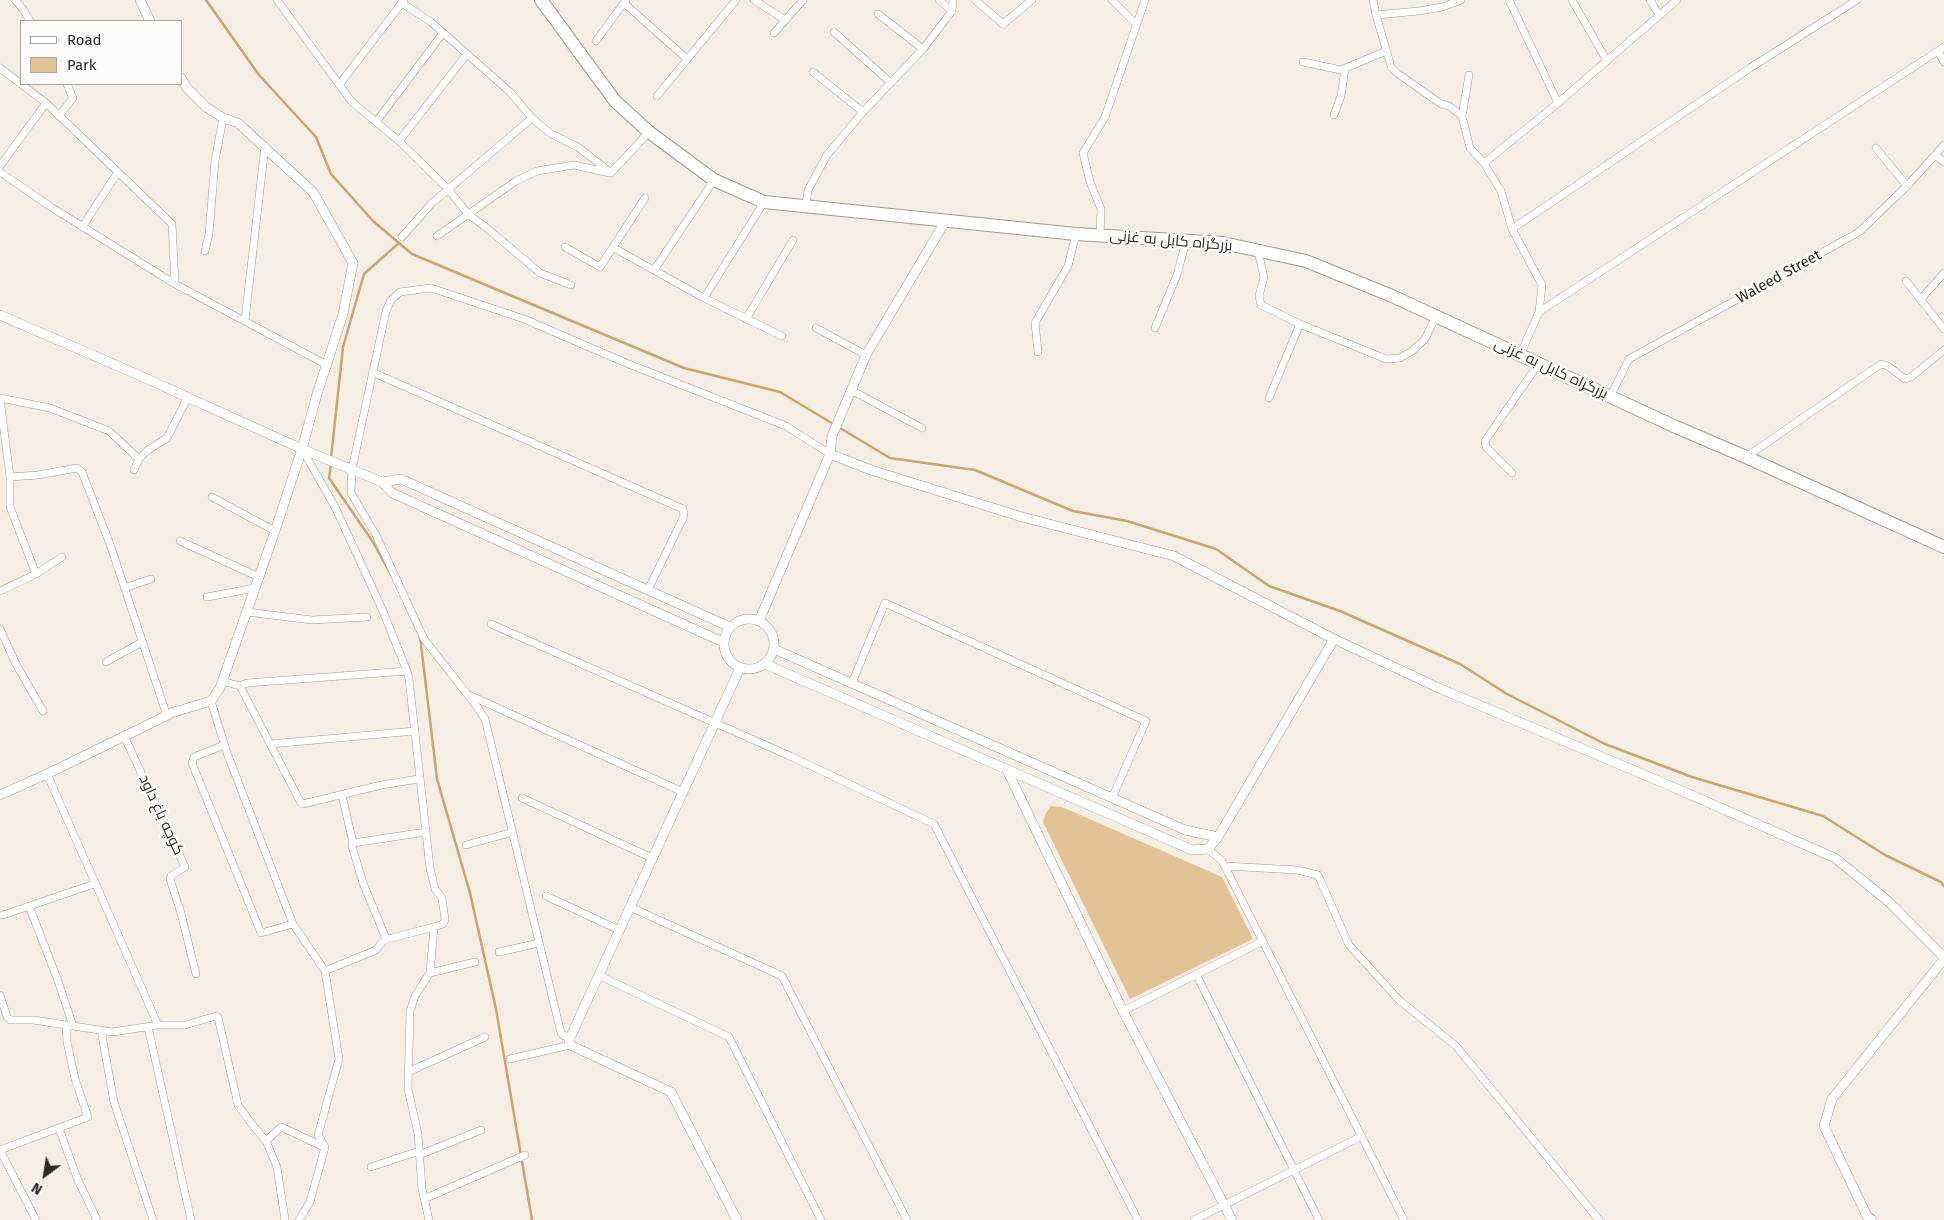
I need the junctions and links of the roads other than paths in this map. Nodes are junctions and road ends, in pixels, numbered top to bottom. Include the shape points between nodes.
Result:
1 (15, 0) edge
2 (140, 0) edge
3 (277, 0) edge
4 (541, 0) edge
5 (736, 0) edge
6 (754, 0) edge
7 (803, 0) edge
8 (939, 0) edge
9 (953, 0) edge
10 (975, 0) edge
11 (1032, 0) edge
12 (1112, 0) edge
13 (1145, 0) edge
14 (1373, 0) edge
15 (1461, 0) edge
16 (1508, 0) edge
17 (1572, 0) edge
18 (1650, 0) edge
19 (1677, 0) edge
20 (1857, 0) edge
21 (403, 1) edge
22 (625, 1) edge
23 (952, 11) junction
24 (878, 14) dead end
25 (1376, 15) junction
26 (1659, 15) junction
27 (29, 20) edge
28 (150, 20) edge
29 (785, 20) junction
30 (1136, 24) junction
31 (834, 32) dead end
32 (443, 33) junction
33 (774, 33) dead end
34 (596, 41) dead end
35 (923, 49) junction
36 (1941, 49) edge
37 (1386, 51) junction
38 (467, 54) junction
39 (687, 59) junction
40 (1607, 61) junction
41 (1303, 62) dead end
42 (1944, 62) edge
43 (0, 68) edge
44 (1345, 69) junction
45 (813, 72) dead end
46 (1469, 75) dead end
47 (182, 80) edge
48 (20, 83) edge
49 (891, 83) junction
50 (22, 85) edge
51 (67, 85) edge
52 (339, 85) junction
53 (657, 96) dead end
54 (46, 103) junction
55 (1558, 103) junction
56 (863, 112) junction
57 (1334, 115) dead end
58 (60, 116) junction
59 (1462, 116) junction
60 (223, 118) junction
61 (532, 118) junction
62 (376, 122) junction
63 (648, 132) junction
64 (399, 141) junction
65 (1944, 145) edge
66 (265, 146) junction
67 (1876, 148) dead end
68 (1935, 155) junction
69 (1944, 162) edge
70 (1484, 163) junction
71 (0, 166) edge
72 (0, 172) edge
73 (118, 172) junction
74 (611, 173) junction
75 (714, 180) junction
76 (1907, 186) junction
77 (448, 189) junction
78 (645, 198) dead end
79 (764, 202) junction
80 (806, 205) junction
81 (468, 214) junction
82 (946, 220) junction
83 (82, 227) junction
84 (1512, 229) junction
85 (1076, 234) junction
86 (437, 236) dead end
87 (1100, 236) junction
88 (402, 237) dead end
89 (793, 240) dead end
90 (1186, 241) junction
91 (565, 247) dead end
92 (614, 248) junction
93 (205, 251) dead end
94 (1258, 251) junction
95 (654, 270) junction
96 (1944, 273) edge
97 (1906, 281) dead end
98 (175, 284) junction
99 (572, 285) dead end
100 (704, 298) junction
101 (1921, 299) junction
102 (1539, 312) junction
103 (0, 316) edge
104 (1436, 316) junction
105 (746, 319) junction
106 (245, 320) junction
107 (1300, 324) junction
108 (816, 328) dead end
109 (1155, 328) dead end
110 (1944, 329) edge
111 (782, 336) dead end
112 (1944, 350) edge
113 (1038, 352) dead end
114 (1520, 354) junction
115 (866, 355) junction
116 (1539, 364) junction
117 (327, 365) junction
118 (372, 372) junction
119 (850, 394) junction
120 (188, 397) junction
121 (1610, 397) junction
122 (1269, 398) dead end
123 (0, 399) edge
124 (922, 428) dead end
125 (302, 449) junction
126 (830, 454) junction
127 (1746, 457) junction
128 (139, 459) junction
129 (352, 469) junction
130 (134, 470) dead end
131 (1512, 472) dead end
132 (10, 477) junction
133 (382, 482) junction
134 (212, 497) dead end
135 (275, 531) junction
136 (180, 541) dead end
137 (1944, 547) edge
138 (62, 557) dead end
139 (36, 574) junction
140 (259, 577) junction
141 (151, 579) dead end
142 (124, 588) junction
143 (255, 588) junction
144 (648, 590) junction
145 (0, 591) edge
146 (207, 597) dead end
147 (247, 612) junction
148 (367, 617) dead end
149 (759, 621) junction
150 (491, 624) dead end
151 (730, 627) junction
152 (0, 629) edge
153 (1334, 640) junction
154 (142, 642) junction
155 (723, 642) junction
156 (774, 650) junction
157 (106, 662) dead end
158 (765, 664) junction
159 (740, 668) junction
160 (407, 671) junction
161 (222, 682) junction
162 (852, 683) junction
163 (240, 686) junction
164 (468, 695) junction
165 (211, 701) junction
166 (43, 710) dead end
167 (167, 716) junction
168 (715, 723) junction
169 (415, 730) junction
170 (124, 736) junction
171 (271, 744) junction
172 (224, 745) junction
173 (1007, 770) junction
174 (47, 774) junction
175 (420, 779) junction
176 (683, 792) junction
177 (0, 794) edge
178 (342, 795) junction
179 (522, 798) dead end
180 (1112, 798) junction
181 (426, 832) junction
182 (513, 832) junction
183 (1218, 837) junction
184 (353, 843) junction
185 (466, 845) dead end
186 (1208, 849) junction
187 (652, 858) junction
188 (1225, 866) junction
189 (94, 884) junction
190 (546, 896) dead end
191 (29, 906) junction
192 (630, 907) junction
193 (3, 915) dead end
194 (293, 924) junction
195 (434, 927) junction
196 (619, 930) junction
197 (384, 940) junction
198 (1263, 941) junction
199 (539, 943) junction
200 (499, 952) dead end
201 (1944, 958) edge
202 (475, 962) dead end
203 (325, 971) junction
204 (430, 973) junction
205 (196, 974) dead end
206 (1196, 974) junction
207 (598, 975) junction
208 (0, 995) edge
209 (1123, 1011) junction
210 (158, 1025) junction
211 (69, 1026) junction
212 (148, 1027) junction
213 (100, 1030) junction
214 (485, 1037) dead end
215 (570, 1040) junction
216 (510, 1059) dead end
217 (408, 1072) junction
218 (60, 1128) junction
219 (481, 1130) dead end
220 (1362, 1136) junction
221 (266, 1141) junction
222 (324, 1147) junction
223 (0, 1150) edge
224 (419, 1153) junction
225 (525, 1155) dead end
226 (371, 1167) dead end
227 (1294, 1170) junction
228 (424, 1199) junction
229 (1224, 1205) junction
230 (36, 1220) edge
231 (97, 1220) edge
232 (153, 1220) edge
233 (191, 1220) edge
234 (285, 1220) edge
235 (299, 1220) edge
236 (428, 1220) edge
237 (737, 1220) edge
238 (821, 1220) edge
239 (907, 1220) edge
240 (1138, 1220) edge
241 (1194, 1220) edge
242 (1232, 1220) edge
243 (1319, 1220) edge
244 (1404, 1220) edge
245 (1599, 1220) edge
246 (1872, 1220) edge

1 - 27 street
2 - 28 street
3 - 52 street
4 - 63 highway, بزرگراه کابل به غزنی via 616,101
5 - 39 street
6 - 29 street
7 - 29 street
8 - 23 street
9 - 23 street
10 - 11 street via 1003,24
12 - 30 street
13 - 30 street
14 - 25 street
15 - 25 street via 1442,7
16 - 55 street
17 - 40 street
18 - 26 street
19 - 26 street
20 - 84 street via 1750,68
21 - 32 street
21 - 52 street
22 - 34 street
22 - 39 street
23 - 35 street
24 - 35 street
25 - 37 street
26 - 40 street
29 - 33 street
30 - 87 street via 1105,117 1083,153 1101,209
31 - 49 street
32 - 38 street
32 - 62 street
35 - 49 street
36 - 42 street
36 - 102 street
37 - 44 street
37 - 59 street via 1397,73
38 - 61 street via 510,92
38 - 64 street
39 - 53 street
40 - 55 street
41 - 44 street
43 - 48 street
44 - 57 street
45 - 56 street
46 - 59 street
47 - 60 street via 206,108
49 - 56 street
50 - 54 street
51 - 58 street via 73,98
52 - 62 street via 352,102
54 - 58 street
54 - 71 street
55 - 70 street
56 - 80 street via 827,155 808,190
58 - 73 street
59 - 70 street via 1470,148
60 - 66 street via 238,123
60 - 93 street
61 - 74 street
61 - 77 street
62 - 64 street
63 - 74 street
63 - 75 highway, بزرگراه کابل به غزنی
64 - 77 street
65 - 68 street, Waleed Street
66 - 106 street
66 - 117 street via 313,192 353,263 343,314
67 - 76 street
68 - 69 street
68 - 76 street, Waleed Street
70 - 84 street via 1501,192
72 - 83 street
73 - 83 street
73 - 98 street via 172,224
74 - 81 street via 574,165 537,171 516,181
75 - 79 highway, بزرگراه کابل به غزنی
75 - 95 street
76 - 121 street, Waleed Street via 1859,232 1629,359
77 - 81 street
77 - 88 street
78 - 92 street
79 - 80 highway, بزرگراه کابل به غزنی
79 - 100 street
80 - 82 highway, بزرگراه کابل به غزنی
81 - 86 street
81 - 99 street via 540,273
82 - 85 highway, بزرگراه کابل به غزنی
82 - 115 street
83 - 98 street
84 - 102 street via 1542,285
85 - 87 highway, بزرگراه کابل به غزنی
85 - 113 street via 1068,266 1035,323
87 - 90 highway, بزرگراه کابل به غزنی
89 - 105 street
90 - 94 highway, بزرگراه کابل به غزنی via 1223,243
90 - 109 street via 1177,275
91 - 92 street via 600,267
92 - 95 street
94 - 104 highway, بزرگراه کابل به غزنی via 1306,261
94 - 107 street via 1264,277 1259,296 1261,305
95 - 100 street
96 - 101 street
97 - 101 street
98 - 106 street
100 - 105 street
101 - 110 street
102 - 114 street
103 - 120 street
104 - 107 street via 1426,339 1400,358 1391,359
104 - 114 highway, بزرگراه کابل به غزنی
105 - 111 street
106 - 117 street
107 - 122 street
108 - 115 street
112 - 127 street via 1904,379 1888,366 1880,364
114 - 116 highway, بزرگراه کابل به غزنی
115 - 119 street
116 - 121 highway, بزرگراه کابل به غزنی
116 - 131 street via 1485,441 1486,447
117 - 125 street
118 - 126 street via 391,300 400,292 431,288 524,319 786,426
118 - 129 street
118 - 144 street via 683,509 684,516
119 - 124 street
119 - 126 street via 832,436
120 - 125 street
120 - 128 street via 167,438
121 - 127 highway, بزرگراه کابل به غزنی
123 - 128 street via 50,408 109,431
123 - 132 street
125 - 129 street
125 - 135 street
125 - 160 street via 335,507
126 - 149 street
126 - 153 street via 1022,517 1174,556
127 - 137 highway, بزرگراه کابل به غزنی
128 - 130 street
129 - 133 street
129 - 164 street via 351,493 376,535 424,640
132 - 139 street via 10,507
132 - 142 street via 77,468 82,472
133 - 144 street via 401,479
133 - 155 street via 392,494
134 - 135 street
135 - 140 street
136 - 140 street
138 - 139 street
139 - 145 street
140 - 143 street
141 - 142 street
142 - 154 street
143 - 146 street
143 - 147 street
144 - 151 street
147 - 148 street via 312,620
147 - 161 street
149 - 151 street via 743,619
149 - 156 street via 772,633
150 - 168 street
151 - 155 street
152 - 166 street
153 - 183 street
153 - 201 street via 1835,858 1889,902
154 - 157 street
154 - 167 street
155 - 159 street via 727,658
156 - 158 street
156 - 162 street
158 - 159 street via 749,670
158 - 173 street
159 - 168 street
160 - 163 street
160 - 169 street
161 - 163 street
161 - 165 street
162 - 180 street
162 - 180 street via 885,603 1146,721
163 - 171 street
164 - 176 street
164 - 182 street via 487,724
165 - 167 street
165 - 172 street
167 - 170 street
168 - 176 street
168 - 240 street via 934,824
169 - 171 street
169 - 175 street
170 - 174 street
170 - 205 street, کوچه باغ داود via 185,867 170,879
171 - 178 street via 301,803
172 - 194 street
172 - 194 street via 194,758 192,763 261,933
173 - 186 street via 1192,850
173 - 209 street
174 - 177 street
174 - 189 street
175 - 178 street
175 - 181 street
176 - 187 street
178 - 184 street
179 - 187 street
180 - 183 street via 1185,830
181 - 184 street
181 - 195 street via 433,882 442,898 445,920
182 - 185 street
182 - 199 street
183 - 186 street
184 - 197 street via 352,849
186 - 188 street
187 - 192 street
188 - 198 street
188 - 245 street via 1296,870 1318,876 1349,945 1399,1000 1456,1046
189 - 191 street
189 - 210 street
190 - 196 street
191 - 193 street
191 - 211 street via 57,978
192 - 196 street
192 - 239 street via 782,976
194 - 203 street
195 - 197 street
195 - 204 street
196 - 207 street
197 - 203 street via 376,950
198 - 206 street
198 - 220 street
199 - 200 street
199 - 215 street via 561,1033
201 - 246 street via 1832,1099 1824,1126 1867,1216
202 - 204 street
203 - 222 street via 339,1059 318,1136
204 - 217 street via 415,996 410,1011
206 - 209 street
206 - 227 street
207 - 215 street
207 - 238 street via 729,1036
208 - 211 street via 10,1020
209 - 229 street
210 - 212 street
210 - 221 street via 185,1025 218,1017 238,1105
211 - 213 street
211 - 218 street via 67,1042 88,1117
212 - 213 street via 113,1032
212 - 233 street
213 - 232 street via 114,1102
214 - 217 street
215 - 216 street
215 - 237 street via 671,1092
217 - 224 street
218 - 223 street
218 - 231 street via 77,1178
219 - 224 street
220 - 227 street
220 - 244 street
221 - 222 street via 281,1128
221 - 234 street via 277,1166
222 - 235 street via 310,1202
223 - 230 street
224 - 226 street
224 - 228 street
225 - 228 street
227 - 229 street
227 - 243 street
228 - 236 street
229 - 241 street
229 - 242 street

